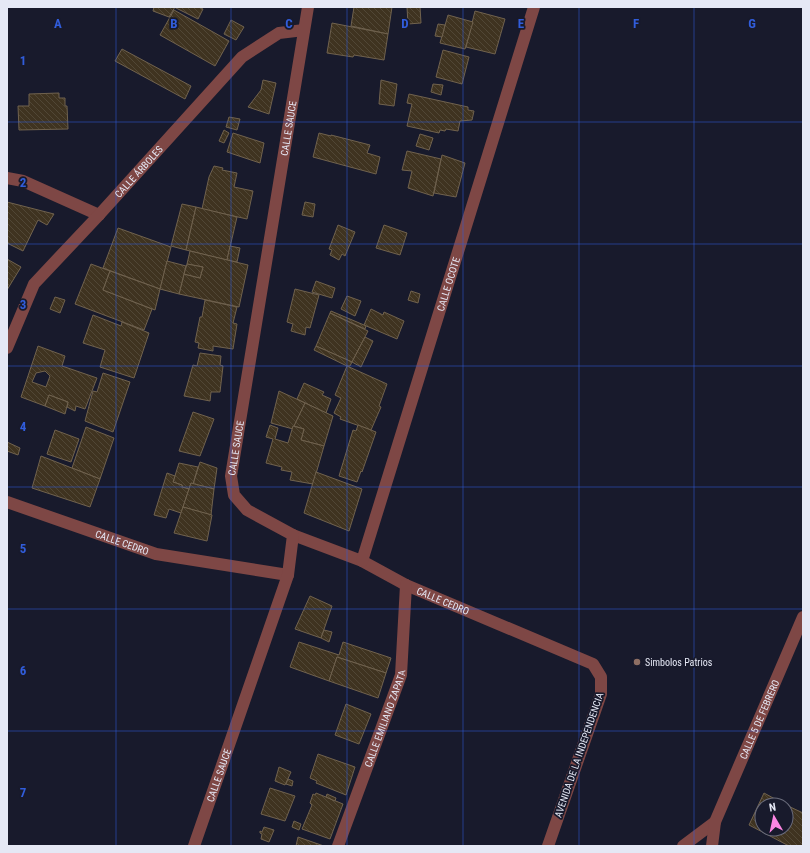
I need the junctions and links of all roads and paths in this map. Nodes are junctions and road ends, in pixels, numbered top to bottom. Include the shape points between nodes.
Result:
1 (308, 7) edge
2 (534, 7) edge
3 (304, 30) junction
4 (7, 178) edge
5 (99, 215) junction
6 (7, 348) edge
7 (7, 502) edge
8 (294, 535) junction
9 (362, 560) junction
10 (288, 575) junction
11 (406, 586) junction
12 (803, 617) edge
13 (593, 664) joint
14 (715, 822) junction
15 (194, 846) edge
16 (338, 846) edge
17 (548, 846) edge
18 (683, 846) edge
19 (712, 846) edge

1 - 3 street, CALLE SAUCE
2 - 9 street, CALLE OCOTE
3 - 5 street, CALLE ÁRBOLES via 279,34 242,57
3 - 8 street, CALLE SAUCE via 231,476 234,495 247,510
4 - 5 street via 23,181
5 - 6 street, CALLE ÁRBOLES via 34,284
7 - 10 street, CALLE CEDRO via 156,554
8 - 9 street, CALLE CEDRO
8 - 10 street, CALLE SAUCE
9 - 11 street, CALLE CEDRO
10 - 15 street, CALLE SAUCE
11 - 13 street, CALLE CEDRO
11 - 16 street, CALLE EMILIANO ZAPATA via 401,675
12 - 14 street, CALLE 5 DE FEBRERO
13 - 17 street, AVENIDA DE LA INDEPENDENCIA via 601,678 601,694
14 - 18 street
14 - 19 street

